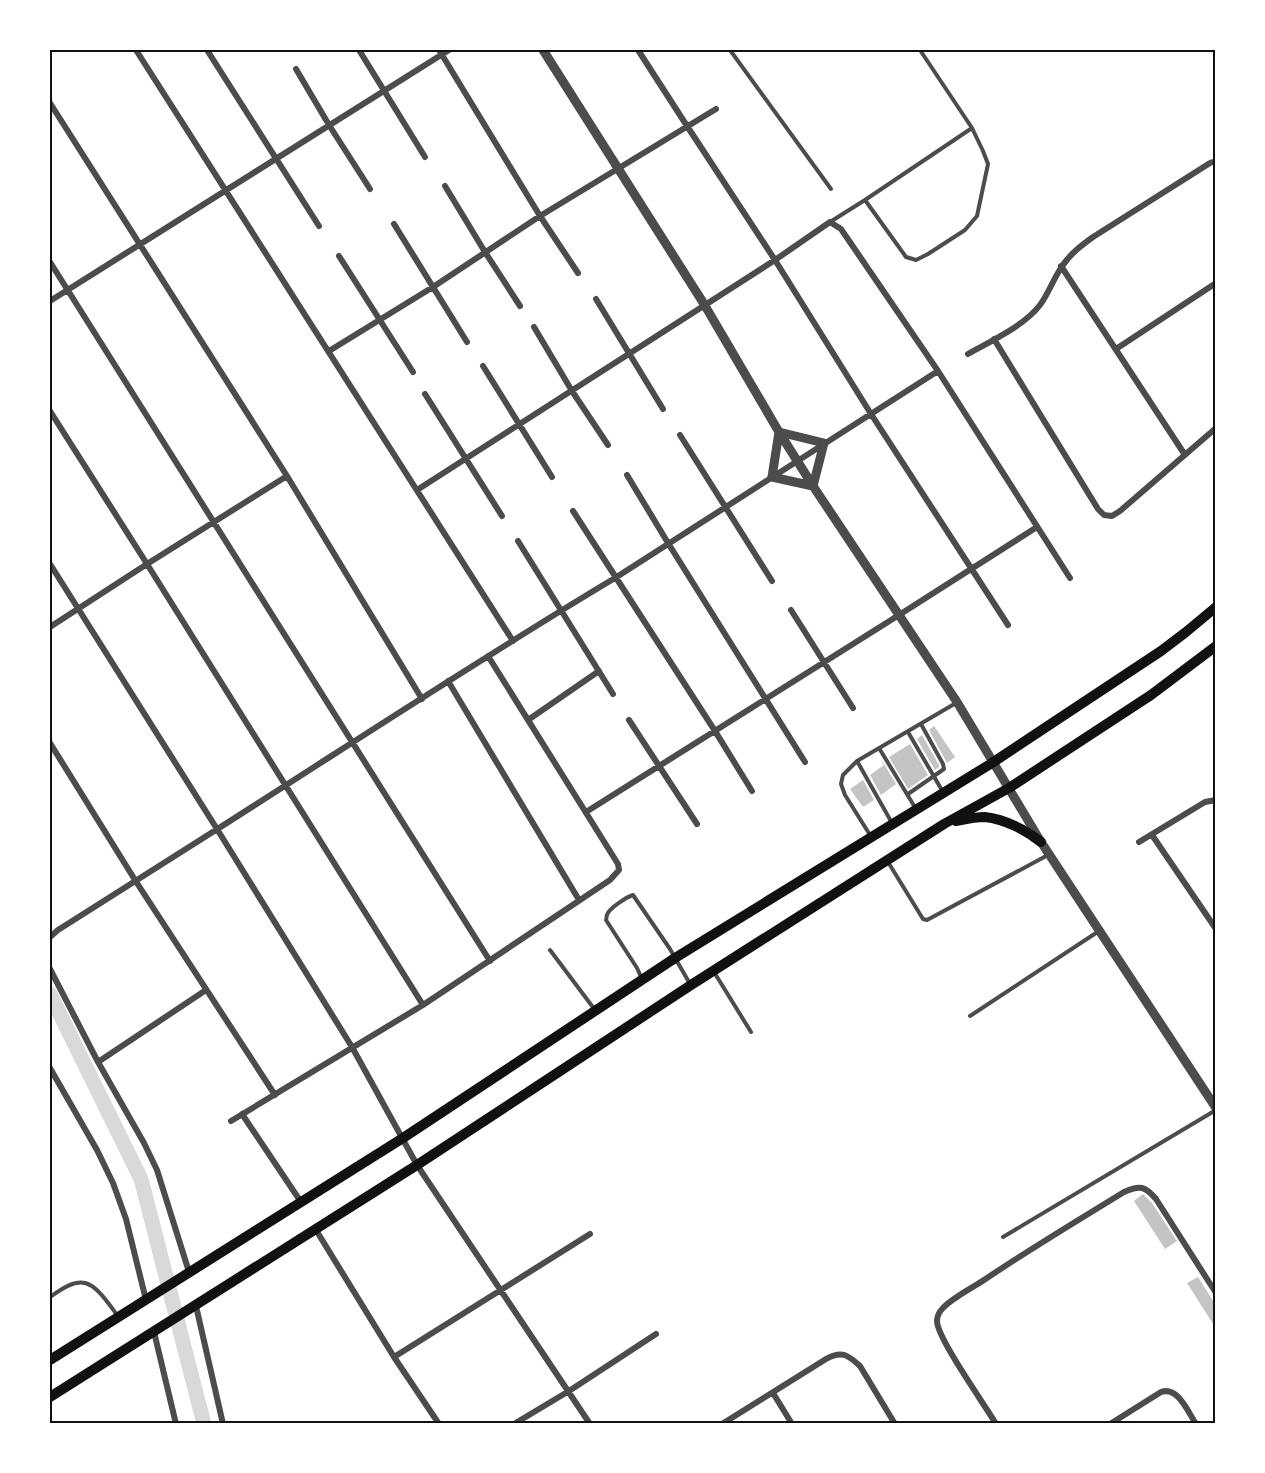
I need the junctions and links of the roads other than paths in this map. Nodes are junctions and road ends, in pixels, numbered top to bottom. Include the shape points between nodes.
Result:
1 (136, 50) edge
2 (207, 50) edge
3 (359, 50) edge
4 (449, 50) edge
5 (543, 50) edge
6 (638, 50) edge
7 (730, 50) edge
8 (920, 50) edge
9 (441, 52) edge
10 (296, 69) dead end
11 (384, 90) junction
12 (50, 103) edge
13 (716, 109) dead end
14 (329, 125) junction
15 (687, 126) junction
16 (972, 128) junction
17 (425, 157) dead end
18 (275, 159) junction
19 (1215, 161) edge
20 (619, 169) junction
21 (446, 186) dead end
22 (370, 189) dead end
23 (831, 189) dead end
24 (225, 191) junction
25 (865, 200) junction
26 (540, 216) junction
27 (830, 222) junction
28 (394, 224) dead end
29 (319, 226) dead end
30 (141, 245) junction
31 (485, 252) junction
32 (339, 256) dead end
33 (775, 260) junction
34 (50, 262) edge
35 (1062, 266) junction
36 (578, 273) dead end
37 (1215, 283) edge
38 (433, 287) junction
39 (67, 290) junction
40 (596, 299) dead end
41 (50, 301) edge
42 (704, 304) junction
43 (520, 306) dead end
44 (380, 319) junction
45 (534, 327) dead end
46 (994, 339) junction
47 (467, 342) dead end
48 (1116, 349) junction
49 (329, 351) junction
50 (629, 354) junction
51 (968, 354) dead end
52 (483, 366) dead end
53 (938, 371) junction
54 (413, 372) dead end
55 (572, 391) junction
56 (425, 394) dead end
57 (663, 409) dead end
58 (50, 411) edge
59 (870, 414) junction
60 (519, 424) junction
61 (1215, 428) edge
62 (779, 432) junction
63 (680, 435) dead end
64 (824, 443) junction
65 (608, 445) dead end
66 (1185, 455) junction
67 (466, 459) junction
68 (798, 460) junction
69 (627, 475) dead end
70 (287, 476) junction
71 (552, 477) dead end
72 (772, 477) junction
73 (813, 486) junction
74 (417, 490) junction
75 (726, 507) junction
76 (573, 511) dead end
77 (502, 516) dead end
78 (214, 522) junction
79 (1037, 527) junction
80 (518, 541) dead end
81 (668, 543) junction
82 (50, 564) edge
83 (147, 564) junction
84 (971, 569) junction
85 (615, 578) junction
86 (1070, 578) dead end
87 (772, 580) dead end
88 (1215, 607) edge
89 (77, 608) junction
90 (561, 610) junction
91 (791, 610) dead end
92 (899, 615) junction
93 (1008, 625) dead end
94 (50, 627) edge
95 (513, 640) junction
96 (1215, 646) edge
97 (488, 656) junction
98 (824, 662) junction
99 (599, 671) junction
100 (448, 681) junction
101 (613, 694) dead end
102 (422, 699) junction
103 (765, 699) junction
104 (957, 702) junction
105 (853, 708) dead end
106 (528, 720) junction
107 (629, 720) dead end
108 (921, 724) junction
109 (715, 731) junction
110 (908, 732) junction
111 (352, 742) junction
112 (50, 743) edge
113 (879, 747) junction
114 (857, 761) junction
115 (804, 762) dead end
116 (992, 763) junction
117 (658, 766) junction
118 (934, 777) junction
119 (284, 786) junction
120 (1009, 788) junction
121 (752, 791) dead end
122 (943, 793) junction
123 (908, 794) junction
124 (1215, 800) edge
125 (916, 810) junction
126 (586, 812) junction
127 (697, 824) dead end
128 (945, 824) junction
129 (893, 825) junction
130 (217, 829) junction
131 (1152, 835) junction
132 (872, 838) junction
133 (1041, 842) junction
134 (1139, 842) dead end
135 (1049, 854) junction
136 (887, 861) junction
137 (135, 880) junction
138 (579, 900) junction
139 (1215, 929) edge
140 (1100, 930) junction
141 (50, 937) edge
142 (550, 950) dead end
143 (675, 958) junction
144 (490, 961) junction
145 (50, 969) edge
146 (713, 971) junction
147 (643, 980) junction
148 (691, 985) junction
149 (206, 990) junction
150 (423, 1005) junction
151 (595, 1011) junction
152 (970, 1016) dead end
153 (751, 1032) dead end
154 (352, 1047) junction
155 (98, 1062) junction
156 (50, 1068) edge
157 (274, 1095) junction
158 (1215, 1109) edge
159 (242, 1114) junction
160 (231, 1121) dead end
161 (403, 1138) junction
162 (417, 1165) junction
163 (302, 1202) junction
164 (316, 1230) junction
165 (590, 1234) dead end
166 (1003, 1237) dead end
167 (189, 1272) junction
168 (500, 1290) junction
169 (1215, 1293) edge
170 (50, 1297) edge
171 (150, 1297) junction
172 (193, 1307) junction
173 (119, 1317) junction
174 (158, 1329) junction
175 (656, 1334) dead end
176 (394, 1357) junction
177 (50, 1360) edge
178 (569, 1391) junction
179 (773, 1393) junction
180 (50, 1397) edge
181 (176, 1424) edge
182 (223, 1424) edge
183 (439, 1424) edge
184 (514, 1424) edge
185 (590, 1424) edge
186 (722, 1424) edge
187 (792, 1424) edge
188 (895, 1424) edge
189 (996, 1424) edge
190 (1110, 1424) edge
191 (1196, 1424) edge

1 - 24 street
2 - 18 street
3 - 11 street
4 - 9 street
5 - 20 street
6 - 15 street
7 - 23 lane
8 - 16 lane
9 - 11 street
9 - 26 street
10 - 14 street
11 - 14 street
11 - 17 street
12 - 30 street
13 - 15 street
14 - 18 street
14 - 22 street
15 - 20 street
15 - 33 street
16 - 25 lane
16 - 25 lane via 988,164 977,216 964,230 916,260 906,256
18 - 24 street
18 - 29 street
19 - 35 street via 1093,237
20 - 26 street
20 - 42 street
21 - 31 street
24 - 30 street
24 - 49 street
25 - 27 lane
26 - 31 street
26 - 36 street
27 - 33 street
27 - 53 street via 842,229
28 - 38 street
30 - 39 street
30 - 70 street
31 - 38 street
31 - 43 street
32 - 44 street
33 - 42 street
33 - 59 street
34 - 39 street
35 - 46 street via 1040,306
35 - 48 street
37 - 48 street
38 - 44 street
38 - 47 street
39 - 41 street
39 - 78 street
40 - 50 street
42 - 50 street
42 - 62 street
44 - 49 street
44 - 54 street
45 - 55 street
46 - 51 street
46 - 66 street via 1104,514 1112,516 1120,511
48 - 66 street
49 - 74 street
50 - 55 street
50 - 57 street
52 - 60 street
53 - 59 street
53 - 79 street
55 - 60 street
55 - 65 street
56 - 67 street
58 - 83 street
59 - 64 street
59 - 84 street
60 - 67 street
60 - 71 street
61 - 66 street
62 - 64 street
62 - 68 street
62 - 72 street
63 - 75 street
64 - 68 street
64 - 73 street
67 - 74 street
67 - 77 street
68 - 72 street
68 - 73 street
69 - 81 street
70 - 78 street
70 - 102 street
72 - 73 street
72 - 75 street
73 - 92 street
74 - 95 street
75 - 81 street
75 - 87 street
76 - 85 street
78 - 83 street
78 - 111 street
79 - 84 street
79 - 86 street
80 - 90 street
81 - 85 street
81 - 103 street
82 - 89 street
83 - 89 street
83 - 119 street
84 - 92 street
84 - 93 street
85 - 90 street
85 - 109 street
88 - 116 main road via 1161,651
89 - 94 street
89 - 130 street
90 - 95 street
90 - 99 street
91 - 98 street
92 - 98 street
92 - 104 street
95 - 97 street
96 - 120 main road via 1151,695
97 - 100 street
97 - 106 street
98 - 103 street
98 - 105 street
99 - 101 street
99 - 106 street
100 - 102 street
100 - 138 street
102 - 111 street
103 - 109 street
103 - 115 street
104 - 108 lane
104 - 116 street
106 - 126 street
107 - 117 street
108 - 110 lane
108 - 118 lane via 943,764 944,769
109 - 117 street
109 - 121 street
110 - 113 lane
110 - 118 lane
111 - 119 street
111 - 144 street
112 - 137 street
113 - 114 lane
113 - 123 lane
114 - 129 lane
114 - 132 lane via 843,775 841,784
116 - 120 street
116 - 122 main road
117 - 126 street
117 - 127 street
118 - 122 lane
118 - 123 lane
119 - 130 street
119 - 150 street
120 - 128 main road
120 - 133 street
122 - 125 main road
123 - 125 lane
124 - 131 street via 1205,802
125 - 129 main road
126 - 138 street via 619,870
128 - 133 main road via 986,817 1020,829
128 - 136 main road
129 - 132 main road
130 - 137 street
130 - 154 street
131 - 134 street
131 - 139 street
132 - 143 main road
133 - 135 street
135 - 136 lane via 927,920
135 - 140 street
136 - 146 main road
137 - 141 street
137 - 149 street
138 - 144 street
140 - 152 lane
140 - 158 street
142 - 151 lane
143 - 147 main road
143 - 147 lane via 637,899 629,896 608,911 606,920
143 - 148 lane
144 - 150 street
145 - 155 street
146 - 148 main road
146 - 153 lane
147 - 151 main road
148 - 162 main road
149 - 155 street
149 - 157 street
150 - 154 street
151 - 161 main road
154 - 157 street
154 - 161 street
155 - 167 street via 157,1170
156 - 171 street via 113,1183
157 - 159 street
158 - 166 lane
159 - 160 street
159 - 163 street
161 - 162 street
161 - 163 main road
162 - 164 main road
162 - 168 street
163 - 167 main road
164 - 172 main road
164 - 176 street
165 - 168 street
167 - 171 main road
168 - 176 street
168 - 178 street
169 - 189 street via 1150,1191 1143,1187 1124,1192 998,1270 938,1315 937,1323 947,1346
170 - 173 lane via 74,1284 85,1283 103,1295
171 - 173 main road
172 - 174 main road
172 - 182 street
173 - 177 main road
174 - 180 main road
174 - 181 street
175 - 178 street
176 - 183 street
178 - 184 street
178 - 185 street
179 - 186 street
179 - 187 street
179 - 188 street via 835,1354 844,1354 860,1366
190 - 191 street via 1166,1390 1177,1396

